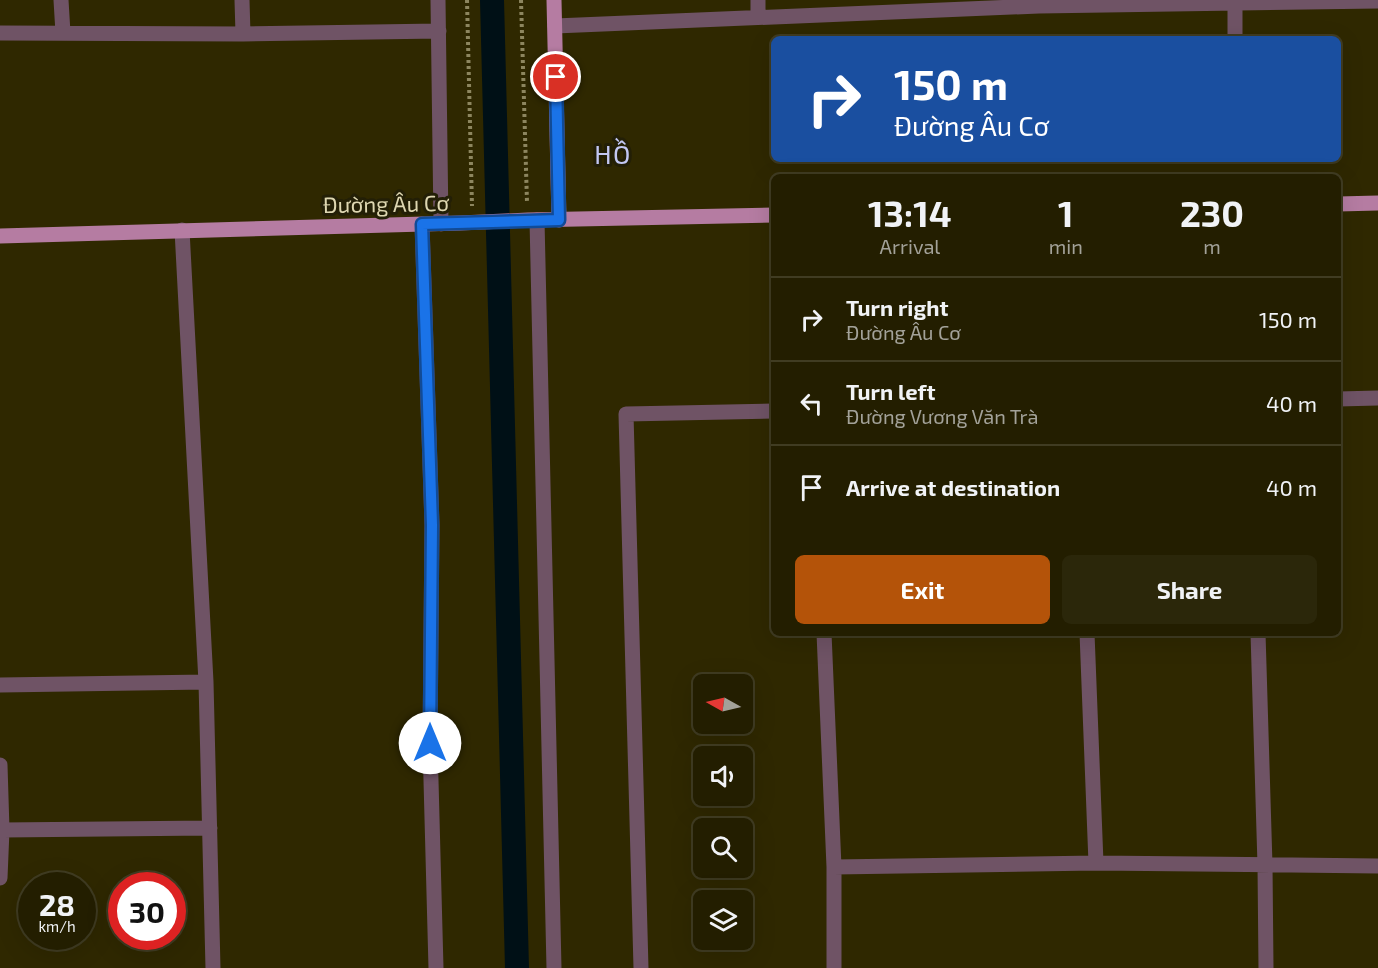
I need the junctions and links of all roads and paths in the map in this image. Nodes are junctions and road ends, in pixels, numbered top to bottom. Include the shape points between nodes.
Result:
1 (61, 0) edge
2 (242, 0) edge
3 (438, 0) edge
4 (467, 0) edge
5 (521, 0) edge
6 (554, 0) edge
7 (758, 0) edge
8 (1234, 1) edge
9 (1378, 1) edge
10 (1039, 3) edge
11 (758, 18) junction
12 (555, 26) junction
13 (439, 31) junction
14 (0, 33) edge
15 (63, 33) junction
16 (243, 34) junction
17 (1235, 36) edge
18 (1378, 203) edge
19 (1341, 204) edge
20 (771, 215) edge
21 (532, 220) junction
22 (559, 220) junction
23 (466, 223) junction
24 (422, 224) junction
25 (441, 224) junction
26 (182, 231) junction
27 (0, 236) edge
28 (1378, 398) edge
29 (1341, 399) edge
30 (771, 411) edge
31 (824, 636) edge
32 (1088, 636) edge
33 (1258, 636) edge
34 (206, 682) junction
35 (0, 685) edge
36 (0, 765) edge
37 (210, 828) junction
38 (2, 830) junction
39 (1096, 863) junction
40 (1265, 865) junction
41 (1378, 866) edge
42 (834, 867) junction
43 (0, 878) edge
44 (213, 968) edge
45 (436, 968) edge
46 (554, 968) edge
47 (641, 968) edge
48 (834, 968) edge
49 (1266, 968) edge

1 - 15 street
2 - 16 street
3 - 13 street
4 - 23 path
5 - 21 path
6 - 12 main road
7 - 11 street
8 - 9 street
8 - 10 street
8 - 17 street
10 - 11 street
11 - 12 street
12 - 22 main road
13 - 16 street
13 - 25 street
14 - 15 street
15 - 16 street
18 - 19 main road
20 - 22 main road, Đường Âu Cơ
21 - 22 main road, Đường Âu Cơ
21 - 23 main road, Đường Âu Cơ
21 - 46 street
23 - 25 main road, Đường Âu Cơ
24 - 25 main road, Đường Âu Cơ
24 - 26 main road, Đường Âu Cơ
24 - 45 street via 432,525 430,743
26 - 27 main road, Đường Âu Cơ
26 - 34 street
28 - 29 street
30 - 47 street via 626,414
31 - 42 street
32 - 39 street
33 - 40 street
34 - 35 street
34 - 37 street
36 - 38 street
37 - 38 street
37 - 44 street
38 - 43 street
39 - 40 street
39 - 42 street
40 - 41 street
40 - 49 street
42 - 48 street

